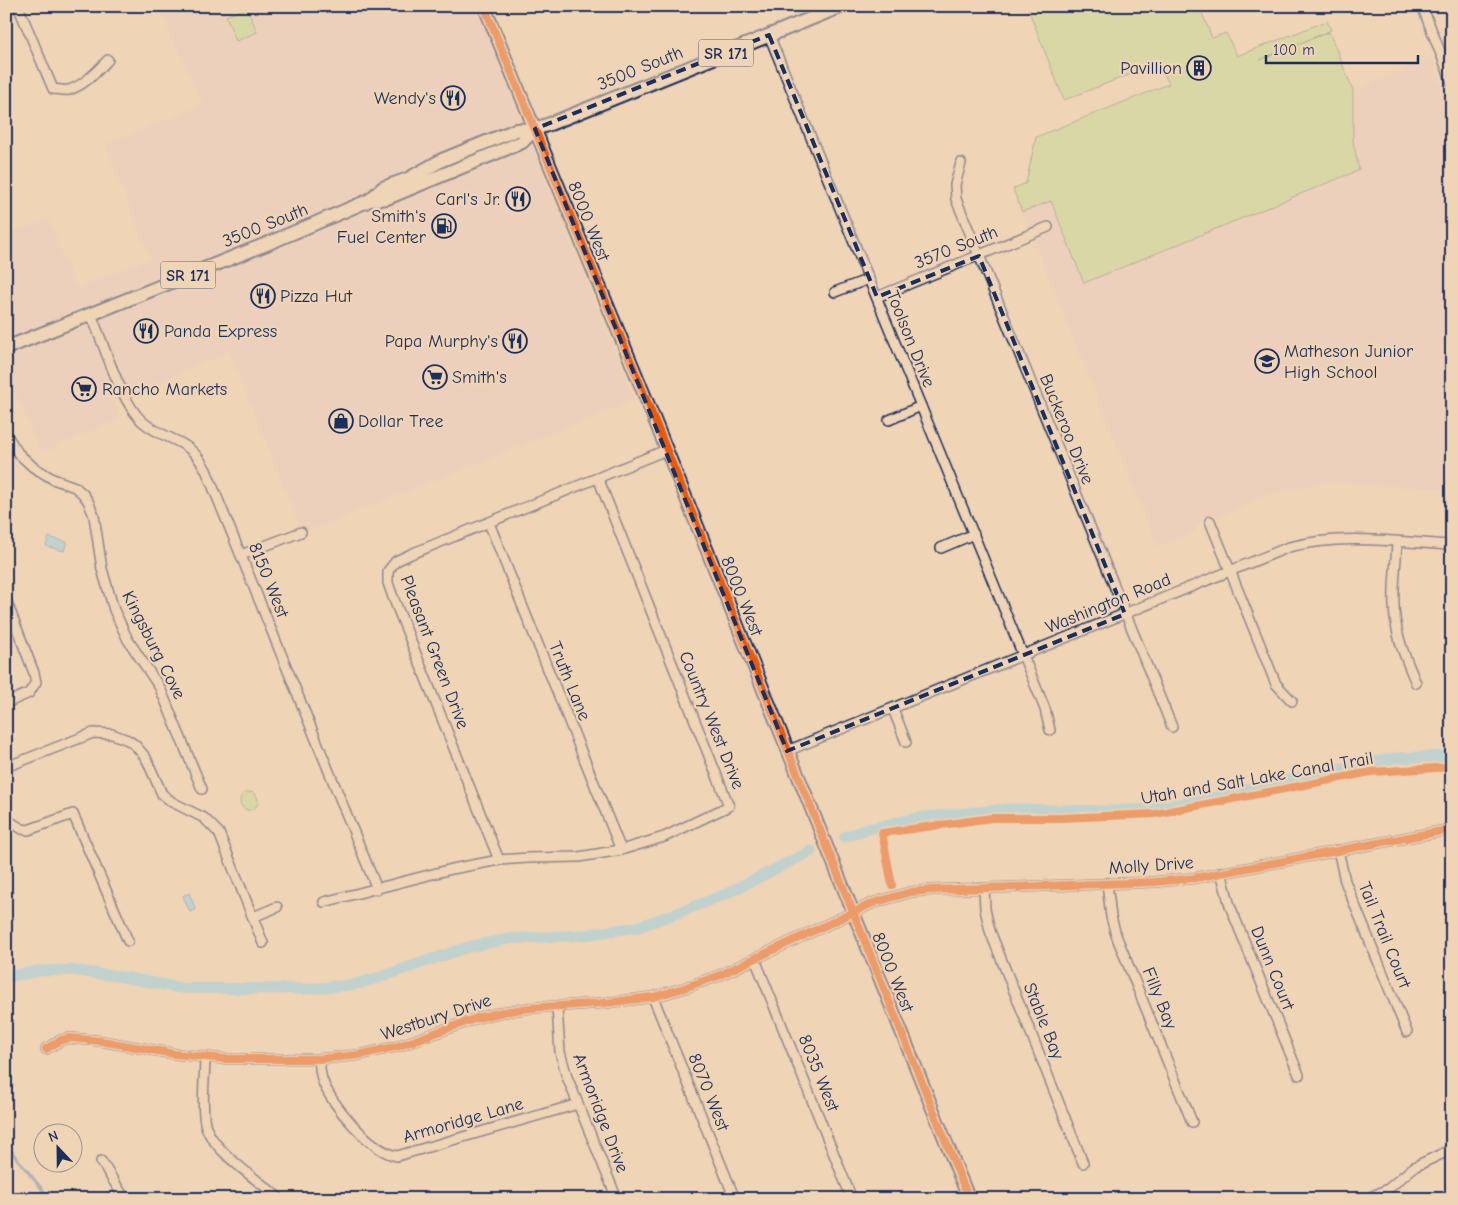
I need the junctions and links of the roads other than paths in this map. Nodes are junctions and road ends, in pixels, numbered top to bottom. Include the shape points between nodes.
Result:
1 (18, 6) edge
2 (842, 6) edge
3 (1422, 6) edge
4 (486, 7) edge
5 (769, 35) junction
6 (108, 60) dead end
7 (1452, 82) edge
8 (535, 129) junction
9 (960, 163) dead end
10 (1048, 228) dead end
11 (979, 256) junction
12 (869, 279) junction
13 (836, 292) dead end
14 (877, 297) junction
15 (91, 314) junction
16 (6, 348) edge
17 (921, 406) junction
18 (888, 420) dead end
19 (6, 434) edge
20 (666, 450) junction
21 (598, 478) junction
22 (1210, 521) dead end
23 (489, 523) junction
24 (301, 532) dead end
25 (974, 534) junction
26 (1398, 542) junction
27 (1452, 545) edge
28 (941, 548) dead end
29 (241, 555) junction
30 (1230, 570) junction
31 (7, 603) edge
32 (1125, 614) junction
33 (1023, 655) junction
34 (1416, 683) dead end
35 (1292, 701) dead end
36 (6, 703) edge
37 (893, 709) junction
38 (1172, 727) dead end
39 (1050, 730) dead end
40 (906, 742) dead end
41 (787, 751) junction
42 (6, 767) edge
43 (202, 789) dead end
44 (6, 819) edge
45 (1452, 829) edge
46 (621, 850) junction
47 (1338, 850) junction
48 (499, 860) junction
49 (1221, 872) junction
50 (1107, 883) junction
51 (984, 888) junction
52 (377, 889) junction
53 (324, 902) dead end
54 (277, 907) dead end
55 (852, 912) junction
56 (253, 917) junction
57 (128, 941) dead end
58 (263, 944) dead end
59 (755, 959) junction
60 (653, 997) junction
61 (557, 1007) junction
62 (1407, 1032) dead end
63 (46, 1050) dead end
64 (205, 1057) junction
65 (319, 1059) junction
66 (1299, 1075) dead end
67 (578, 1104) junction
68 (1192, 1122) dead end
69 (1452, 1149) edge
70 (101, 1161) dead end
71 (1084, 1163) dead end
72 (125, 1199) edge
73 (280, 1199) edge
74 (616, 1199) edge
75 (734, 1199) edge
76 (852, 1199) edge
77 (969, 1199) edge
78 (1366, 1199) edge

1 - 6 street via 53,89 68,90 76,86 93,76
2 - 5 main road, 3500 South / SR 171
3 - 7 street
4 - 8 street, 8000 West
5 - 8 main road, 3500 South / SR 171
5 - 12 street, Toolson Drive
8 - 15 main road, 3500 South / SR 171 via 522,142
8 - 20 street, 8000 West
9 - 11 street, Buckeroo Drive via 955,184 956,199
10 - 11 street, 3570 South
11 - 14 street, 3570 South
11 - 32 street, Buckeroo Drive
12 - 13 street
12 - 14 street, Toolson Drive
14 - 17 street, Toolson Drive
15 - 16 main road, 3500 South / SR 171
15 - 29 street, 8150 West via 127,403 143,422 183,444 199,458
17 - 18 street
17 - 25 street, Toolson Drive
19 - 43 street, Kingsburg Cove via 18,454 33,467 76,488 88,501 114,610 128,640 160,688
20 - 21 street, Pleasant Green Drive
20 - 41 street, 8000 West
21 - 23 street, Pleasant Green Drive
21 - 46 street, Country West Drive via 729,806 664,837
22 - 30 street
23 - 46 street, Truth Lane
23 - 48 street, Pleasant Green Drive via 396,561 388,571 388,583
24 - 29 street
25 - 28 street
25 - 33 street, Toolson Drive
26 - 27 street, Washington Road
26 - 30 street, Washington Road via 1343,539 1309,542
26 - 34 street via 1395,622
29 - 52 street, 8150 West
30 - 32 street, Washington Road
30 - 35 street via 1276,684
31 - 36 street via 36,677 29,693
32 - 33 street, Washington Road
32 - 38 street, Buckeroo Drive
33 - 37 street, Washington Road
33 - 39 street, Toolson Drive
37 - 40 street
37 - 41 street, Washington Road
41 - 55 street, 8000 West
42 - 56 street via 93,733 112,734 128,740 146,758 162,794 204,818 219,833
44 - 57 street via 28,830 73,814
45 - 47 street, Molly Drive
46 - 48 street, Country West Drive via 578,857
47 - 49 street, Molly Drive
47 - 62 street, Tail Trail Court via 1346,881
48 - 52 street, Country West Drive
49 - 50 street, Molly Drive via 1195,878
49 - 66 street, Dunn Court via 1236,922
50 - 51 street, Molly Drive
50 - 68 street, Filly Bay via 1116,935
51 - 55 street, Molly Drive via 911,892
51 - 71 street, Stable Bay via 990,931
52 - 53 street, Country West Drive
54 - 56 street
55 - 59 street, Westbury Drive
55 - 77 street, 8000 West
56 - 58 street
59 - 60 street, Westbury Drive via 718,976
59 - 76 street, 8035 West
60 - 61 street, Westbury Drive
60 - 75 street, 8070 West
61 - 65 street, Westbury Drive via 503,1012 399,1046
61 - 67 street, Armoridge Drive via 560,1052 566,1077
63 - 64 street, Westbury Drive via 61,1040 79,1039
64 - 65 street, Westbury Drive
64 - 73 street via 204,1121 209,1135
65 - 67 street, Armoridge Lane via 322,1080 339,1110 390,1155 397,1156
67 - 74 street, Armoridge Drive
69 - 78 street via 1414,1167 1388,1189
70 - 72 street

